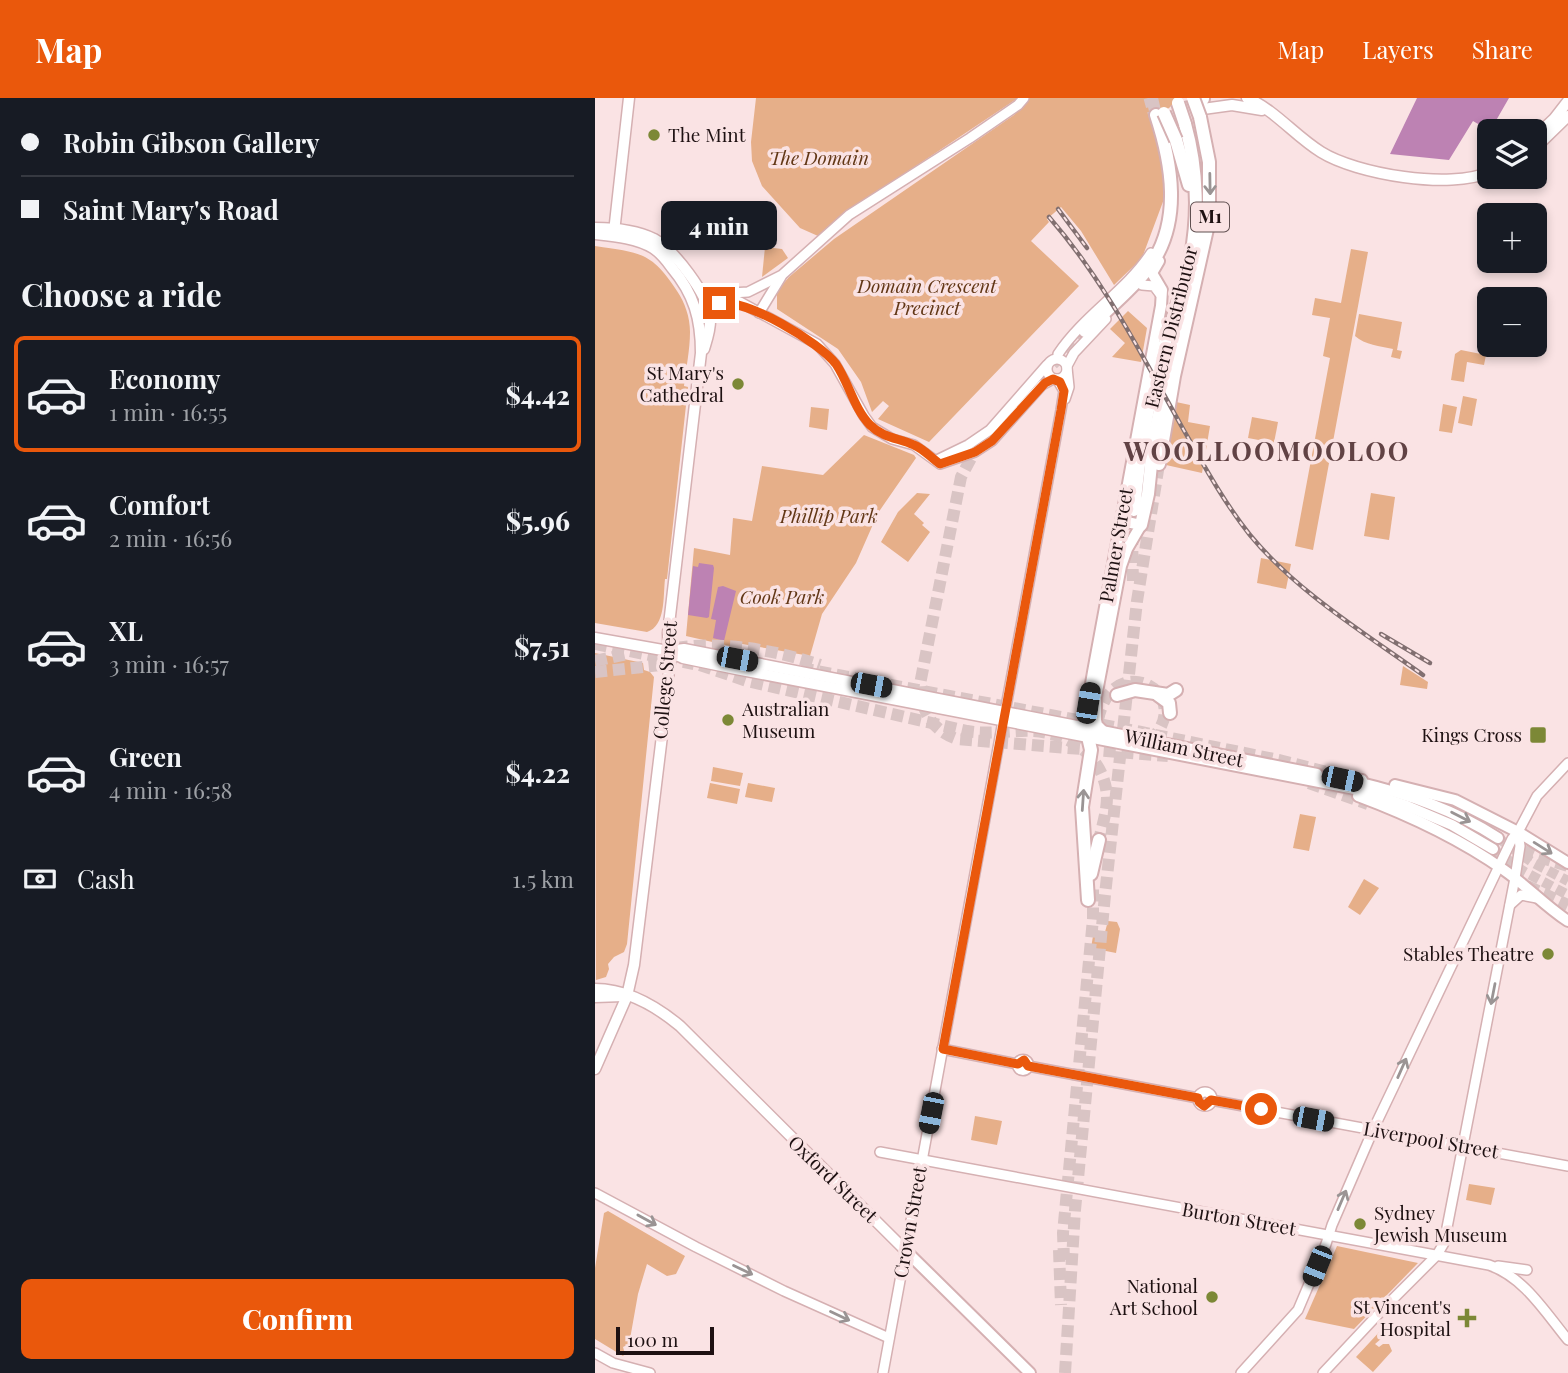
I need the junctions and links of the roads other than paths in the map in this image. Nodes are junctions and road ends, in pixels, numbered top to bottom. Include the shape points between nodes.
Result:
1 (629, 98) edge
2 (1024, 98) edge
3 (1232, 98) edge
4 (1247, 98) edge
5 (1568, 101) edge
6 (1178, 102) dead end
7 (1201, 103) edge
8 (1221, 106) junction
9 (1254, 108) junction
10 (1269, 112) junction
11 (1568, 116) edge
12 (1161, 117) junction
13 (1547, 124) edge
14 (1547, 136) edge
15 (1173, 140) junction
16 (1477, 176) edge
17 (1194, 223) junction
18 (595, 228) edge
19 (614, 232) junction
20 (595, 234) edge
21 (1152, 273) junction
22 (782, 275) junction
23 (1142, 285) junction
24 (752, 291) junction
25 (718, 294) junction
26 (1162, 300) junction
27 (702, 302) junction
28 (754, 311) junction
29 (1087, 333) junction
30 (1053, 359) junction
31 (1177, 365) junction
32 (1067, 367) junction
33 (1055, 379) junction
34 (1032, 397) junction
35 (1061, 410) junction
36 (1002, 417) junction
37 (937, 463) junction
38 (1159, 464) tunnel mouth
39 (1134, 510) dead end
40 (1122, 521) junction
41 (1141, 525) junction
42 (595, 638) edge
43 (668, 651) junction
44 (1176, 690) dead end
45 (1154, 693) junction
46 (1117, 695) tunnel mouth
47 (1170, 713) dead end
48 (1004, 716) junction
49 (1103, 731) junction
50 (1087, 732) junction
51 (1165, 743) junction
52 (1193, 758) junction
53 (1568, 763) edge
54 (1327, 776) junction
55 (1311, 780) junction
56 (1519, 836) junction
57 (1498, 838) tunnel mouth
58 (1099, 840) tunnel mouth
59 (1493, 849) tunnel mouth
60 (1568, 863) edge
61 (1502, 868) junction
62 (1515, 878) junction
63 (1541, 900) junction
64 (1510, 905) junction
65 (1568, 921) edge
66 (595, 989) edge
67 (627, 996) junction
68 (595, 997) edge
69 (943, 1049) junction
70 (595, 1069) edge
71 (1373, 1130) junction
72 (1464, 1146) junction
73 (880, 1152) dead end
74 (922, 1160) junction
75 (1568, 1166) edge
76 (595, 1194) edge
77 (1328, 1235) junction
78 (905, 1250) junction
79 (1437, 1255) junction
80 (1489, 1265) junction
81 (1527, 1270) dead end
82 (889, 1338) junction
83 (1568, 1340) edge
84 (595, 1353) edge
85 (650, 1373) edge
86 (883, 1373) edge
87 (1030, 1373) edge
88 (1241, 1373) edge
89 (1323, 1373) edge

1 - 19 main road
2 - 22 street via 849,215
3 - 8 main road
3 - 9 main road
4 - 10 main road
5 - 13 main road
6 - 17 highway, Eastern Distributor / M1, bridge via 1195,173
7 - 8 main road
7 -> 31 highway, Eastern Distributor / M1 via 1209,162 1209,220
8 - 9 main road
9 - 10 main road
10 - 16 main road via 1320,152 1349,166 1436,180
11 - 14 main road
12 - 15 highway, bridge
12 - 29 highway via 1171,185 1162,244 1141,276
12 - 30 street via 1167,207 1160,238 1140,268
15 - 17 highway via 1186,172
15 - 21 main road via 1174,217
17 - 39 highway, Eastern Distributor / M1 via 1189,266 1153,390
18 - 19 main road
19 - 20 main road
19 - 27 main road via 656,250
21 - 23 street
21 - 26 main road
22 - 24 street
22 - 28 street
23 - 26 street via 1156,287
23 - 29 street
24 - 25 street
24 - 28 street via 748,300
25 - 27 street
25 - 28 street
26 - 40 main road, Palmer Street
27 - 28 street via 723,302
27 - 43 main road, College Street via 701,363
28 - 37 street via 827,353 872,427 914,445
29 - 30 street
29 - 32 street
30 - 32 street
30 - 33 street via 1047,372
30 - 36 street
31 - 38 highway, Eastern Distributor / M1
31 - 41 highway via 1157,422
32 - 33 street via 1065,376
32 - 35 street, Crown Street via 1069,387
33 - 34 street
33 - 35 street, Crown Street via 1064,391
34 - 36 street
34 - 37 street via 988,444
35 - 48 street, Crown Street
36 - 37 street via 976,440
40 - 41 main road
40 - 50 main road, Palmer Street via 1093,671
41 - 49 main road, Palmer Street via 1121,566 1099,681 1095,719
42 - 43 main road, William Street
43 - 48 main road, William Street via 684,649
43 - 67 main road, College Street via 666,703
44 - 45 highway via 1170,695
45 - 46 highway via 1130,690
45 - 47 highway via 1169,703
48 - 50 main road, William Street
48 - 69 street, Crown Street
49 - 50 main road, William Street
49 - 51 main road, William Street
50 - 52 main road, William Street
58 -> 50 highway via 1088,898 1082,807 1091,750
51 - 52 main road
51 - 54 main road, William Street
52 - 55 main road, William Street
53 - 56 street via 1537,796
54 - 56 main road via 1443,796
54 -> 57 main road, William Street via 1421,800
55 - 59 main road, William Street via 1400,803
55 - 61 main road via 1413,819
56 -> 60 main road
56 - 61 street via 1512,839
56 - 62 street
61 - 62 main road
71 -> 61 street
62 - 63 main road
62 - 64 street
63 - 64 street via 1523,894
63 - 65 main road
64 -> 72 street
66 - 67 main road
67 - 68 main road
67 - 70 main road, College Street
67 - 78 main road, Oxford Street via 657,1008 680,1026
69 - 71 street, Liverpool Street via 1018,1064 1024,1060 1028,1066 1198,1098 1204,1106 1211,1100
69 - 74 street, Crown Street
71 - 72 street, Liverpool Street
77 -> 71 street
72 - 75 street, Liverpool Street
72 - 79 street via 1447,1233
73 - 74 street, Burton Street
74 - 77 street, Burton Street
74 - 78 street, Crown Street
76 -> 82 street
77 - 79 street, Burton Street
77 - 88 street via 1298,1310
78 - 82 street, Crown Street
78 - 87 main road, Oxford Street
79 - 80 street, Burton Street
79 - 89 street
80 - 81 street
80 - 83 street, Burton Street via 1507,1272 1529,1292
82 - 86 street, Crown Street
84 - 85 street

